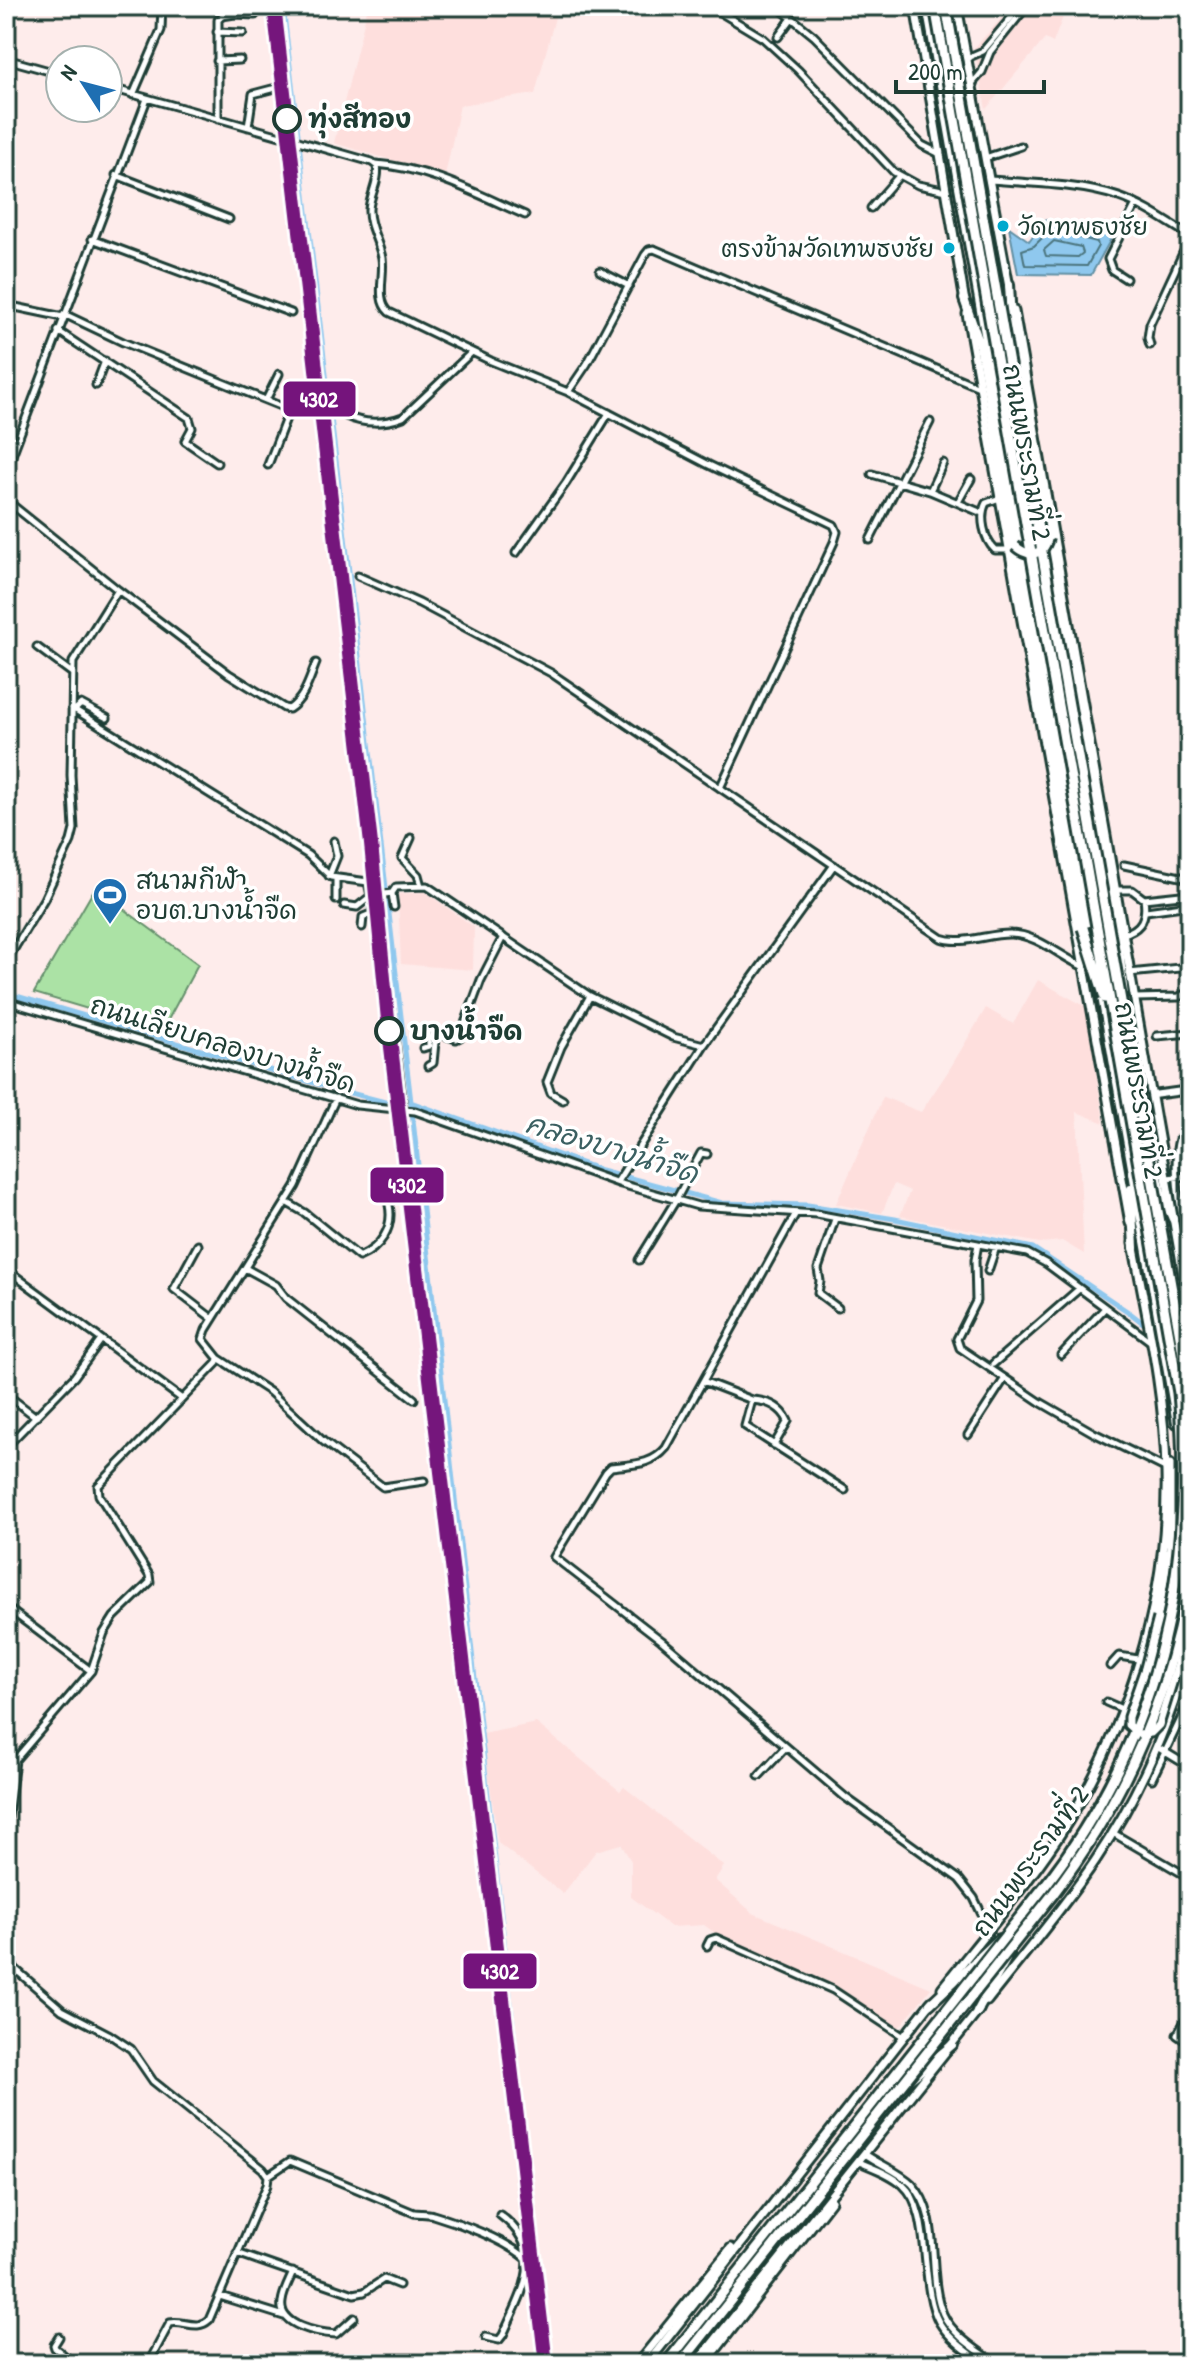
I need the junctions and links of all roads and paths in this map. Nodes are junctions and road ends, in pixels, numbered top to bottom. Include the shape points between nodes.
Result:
1 (162, 6) edge
2 (235, 6) edge
3 (260, 6) edge
4 (710, 6) edge
5 (777, 6) edge
6 (915, 6) edge
7 (927, 6) edge
8 (935, 6) edge
9 (945, 6) edge
10 (957, 6) edge
11 (1024, 6) edge
12 (235, 14) junction
13 (792, 18) junction
14 (217, 32) junction
15 (243, 33) dead end
16 (778, 37) dead end
17 (966, 58) junction
18 (6, 59) edge
19 (240, 60) dead end
20 (217, 61) junction
21 (44, 70) edge
22 (971, 85) junction
23 (272, 89) dead end
24 (124, 92) edge
25 (133, 95) junction
26 (147, 99) junction
27 (218, 119) junction
28 (248, 127) junction
29 (1021, 146) dead end
30 (940, 154) junction
31 (984, 158) junction
32 (375, 164) junction
33 (116, 175) junction
34 (899, 176) junction
35 (989, 180) junction
36 (947, 191) junction
37 (1136, 204) junction
38 (871, 208) dead end
39 (525, 215) dead end
40 (229, 219) dead end
41 (1190, 237) edge
42 (92, 239) junction
43 (600, 271) dead end
44 (1126, 279) dead end
45 (1009, 284) junction
46 (629, 286) junction
47 (995, 295) junction
48 (978, 298) junction
49 (964, 299) junction
50 (6, 305) edge
51 (291, 313) dead end
52 (64, 316) junction
53 (58, 331) junction
54 (1012, 339) junction
55 (980, 345) junction
56 (1150, 345) dead end
57 (472, 352) junction
58 (105, 361) junction
59 (279, 374) dead end
60 (96, 385) dead end
61 (979, 387) junction
62 (568, 392) junction
63 (266, 400) junction
64 (609, 413) junction
65 (346, 416) dead end
66 (930, 422) dead end
67 (217, 463) dead end
68 (943, 463) dead end
69 (268, 465) dead end
70 (6, 471) edge
71 (872, 474) dead end
72 (971, 479) dead end
73 (899, 483) junction
74 (930, 491) junction
75 (1000, 498) junction
76 (6, 500) edge
77 (958, 502) junction
78 (982, 513) junction
79 (1048, 538) junction
80 (870, 540) dead end
81 (1012, 548) junction
82 (516, 553) dead end
83 (358, 576) dead end
84 (118, 590) junction
85 (37, 647) dead end
86 (316, 663) dead end
87 (72, 673) junction
88 (74, 709) junction
89 (107, 718) dead end
90 (720, 788) junction
91 (411, 838) dead end
92 (334, 841) dead end
93 (834, 865) junction
94 (1124, 865) dead end
95 (329, 876) junction
96 (336, 878) junction
97 (1190, 879) edge
98 (421, 886) junction
99 (1115, 890) junction
100 (390, 894) junction
101 (1190, 894) edge
102 (371, 896) junction
103 (1144, 899) junction
104 (336, 900) dead end
105 (344, 905) dead end
106 (1190, 905) edge
107 (394, 907) dead end
108 (1146, 911) junction
109 (362, 927) dead end
110 (1123, 934) junction
111 (503, 937) junction
112 (6, 962) edge
113 (1082, 966) junction
114 (1129, 973) junction
115 (1190, 974) edge
116 (1190, 991) edge
117 (590, 996) junction
118 (1134, 998) junction
119 (6, 1001) edge
120 (1119, 1019) junction
121 (429, 1032) junction
122 (1190, 1033) edge
123 (1157, 1036) dead end
124 (395, 1040) dead end
125 (704, 1045) junction
126 (423, 1048) dead end
127 (428, 1066) dead end
128 (1190, 1090) edge
129 (1153, 1095) junction
130 (336, 1098) junction
131 (563, 1100) dead end
132 (403, 1107) dead end
133 (1140, 1119) junction
134 (1125, 1126) junction
135 (1190, 1133) edge
136 (707, 1154) dead end
137 (1190, 1176) edge
138 (1178, 1177) junction
139 (1166, 1178) junction
140 (617, 1181) junction
141 (677, 1198) junction
142 (286, 1202) junction
143 (389, 1205) dead end
144 (797, 1213) junction
145 (835, 1218) junction
146 (1173, 1219) junction
147 (1176, 1236) junction
148 (1188, 1236) edge
149 (978, 1244) junction
150 (198, 1245) dead end
151 (996, 1247) junction
152 (1134, 1248) junction
153 (1190, 1257) edge
154 (639, 1260) dead end
155 (245, 1268) junction
156 (6, 1269) edge
157 (988, 1271) dead end
158 (1080, 1288) junction
159 (1188, 1292) edge
160 (838, 1308) dead end
161 (1105, 1308) junction
162 (1189, 1308) edge
163 (210, 1317) junction
164 (1150, 1338) junction
165 (101, 1340) junction
166 (1061, 1355) dead end
167 (218, 1358) junction
168 (993, 1364) dead end
169 (1005, 1378) junction
170 (703, 1381) junction
171 (1190, 1393) edge
172 (6, 1394) edge
173 (179, 1397) junction
174 (414, 1399) dead end
175 (752, 1400) junction
176 (1190, 1405) edge
177 (36, 1417) junction
178 (1162, 1418) junction
179 (968, 1435) dead end
180 (774, 1445) junction
181 (6, 1447) edge
182 (1166, 1468) junction
183 (424, 1481) dead end
184 (845, 1490) dead end
185 (1190, 1573) edge
186 (1190, 1582) edge
187 (6, 1607) edge
188 (1189, 1626) edge
189 (1190, 1649) edge
190 (1138, 1659) junction
191 (1110, 1666) dead end
192 (88, 1668) junction
193 (1190, 1700) edge
194 (1106, 1702) dead end
195 (1122, 1709) junction
196 (1156, 1747) junction
197 (785, 1748) junction
198 (1166, 1752) junction
199 (1190, 1767) edge
200 (759, 1776) dead end
201 (1152, 1779) dead end
202 (1113, 1833) junction
203 (6, 1834) edge
204 (1190, 1878) edge
205 (989, 1930) junction
206 (1001, 1937) junction
207 (707, 1946) dead end
208 (1013, 1946) junction
209 (6, 1961) edge
210 (930, 2004) junction
211 (977, 2012) junction
212 (1190, 2012) edge
213 (904, 2037) junction
214 (1190, 2044) edge
215 (952, 2045) junction
216 (902, 2086) junction
217 (865, 2154) junction
218 (859, 2162) junction
219 (888, 2172) junction
220 (268, 2176) junction
221 (844, 2179) junction
222 (907, 2184) junction
223 (765, 2213) junction
224 (500, 2215) dead end
225 (237, 2253) junction
226 (527, 2259) junction
227 (293, 2272) junction
228 (399, 2285) dead end
229 (220, 2296) junction
230 (285, 2316) junction
231 (354, 2318) dead end
232 (59, 2337) dead end
233 (486, 2337) dead end
234 (75, 2364) edge
235 (148, 2364) edge
236 (637, 2364) edge
237 (647, 2364) edge
238 (664, 2364) edge
239 (681, 2364) edge
240 (696, 2364) edge
241 (705, 2364) edge
242 (984, 2364) edge
243 (997, 2364) edge

1 - 25 street via 161,30
2 - 12 street
3 - 12 street via 255,15
4 - 34 street via 763,38
5 - 13 street
6 - 30 main road, ถนนพระรามที่ 2
7 - 48 highway, ถนนพระรามที่ 2
8 - 120 highway, bridge
9 - 47 highway, ถนนพระรามที่ 2
9 - 120 highway, bridge
10 - 17 main road, ถนนพระรามที่ 2
11 - 17 street via 983,51
11 - 22 street
12 - 14 street via 219,18
13 - 16 street
13 - 30 street via 922,145
14 - 15 street
14 - 20 street
17 - 22 main road, ถนนพระรามที่ 2
18 - 21 street
19 - 20 street
20 - 27 street
22 - 31 main road, ถนนพระรามที่ 2
23 - 28 street via 253,94
24 - 25 street
25 - 26 street
26 - 27 street
26 - 33 street
27 - 28 street
28 - 32 street
29 - 31 street
30 - 36 main road, ถนนพระรามที่ 2
31 - 35 main road, ถนนพระรามที่ 2
32 - 39 street via 465,187
32 - 57 street via 378,173 369,211 382,257 383,306
33 - 40 street
33 - 42 street
34 - 36 street
34 - 38 street
35 - 37 street via 1077,189
35 - 45 main road, ถนนพระรามที่ 2
36 - 49 main road, ถนนพระรามที่ 2
37 - 41 street
37 - 44 street via 1108,259 1112,270
41 - 56 street via 1150,324
42 - 51 street
42 - 52 street
43 - 46 street
45 - 54 highway
45 - 99 main road, ถนนพระรามที่ 2
46 - 61 street via 645,255 654,249
46 - 62 street
47 - 54 highway
47 - 133 highway, ถนนพระรามที่ 2
48 - 55 highway
48 - 134 highway, ถนนพระรามที่ 2
49 - 55 highway
49 - 61 main road, ถนนพระรามที่ 2
50 - 52 street
52 - 53 street
52 - 63 street
53 - 58 street
53 - 70 street
54 - 79 highway
55 - 81 highway
57 - 62 street
57 - 65 street via 403,417 358,422
58 - 60 street
58 - 67 street via 189,418 192,428 185,441
59 - 63 street
61 - 75 main road, ถนนพระรามที่ 2
62 - 64 street
63 - 69 street via 288,413
64 - 82 street
64 - 90 street via 836,528 800,619
66 - 73 street
68 - 74 street
71 - 73 street
72 - 77 street
73 - 74 street
73 - 80 street
74 - 77 street
75 - 78 street via 986,503
75 - 81 main road, ถนนพระรามที่ 2
76 - 84 street
77 - 78 street
78 - 81 street via 988,544 995,550
79 - 81 highway, bridge via 1037,554
79 - 120 highway, bridge via 1116,921
81 - 113 main road, ถนนพระรามที่ 2
81 - 120 highway, bridge via 1083,928
83 - 90 street via 551,673
84 - 86 street via 229,674 284,708 304,694
84 - 87 street via 76,656
85 - 87 street
87 - 88 street
88 - 89 street via 81,704
88 - 95 street via 308,855
88 - 112 street via 73,835 44,899
90 - 93 street
91 - 98 street via 402,858
92 - 95 street via 337,856
93 - 113 street via 941,938 1021,935
93 - 125 street
94 - 97 street
95 - 96 street
96 - 102 street via 369,882
96 - 104 street
98 - 100 street via 398,886
98 - 111 street
99 - 103 street via 1132,890
99 - 110 main road, ถนนพระรามที่ 2
100 - 102 street
100 - 107 street
101 - 103 street
102 - 105 street via 357,907
102 - 109 street via 373,913 363,917
103 - 108 street
106 - 108 street
108 - 110 street via 1141,923
110 - 114 main road, ถนนพระรามที่ 2
111 - 117 street
111 - 121 street via 460,1037
113 - 152 main road, ถนนพระรามที่ 2
114 - 115 street via 1180,968
114 - 118 main road, ถนนพระรามที่ 2
116 - 118 street via 1179,997
117 - 125 street via 673,1037
117 - 131 street via 547,1082 551,1093
118 - 129 main road, ถนนพระรามที่ 2
119 - 130 street, ถนนเลียบคลองบางน้ำจืด
120 - 171 highway, bridge
120 - 238 highway, bridge via 1184,1444 1182,1551 1155,1681 1115,1777 1071,1852
121 - 126 street via 429,1047
121 - 127 street via 433,1063
122 - 123 street
124 - 132 street
125 - 140 street
128 - 129 street
129 - 139 main road, ถนนพระรามที่ 2
130 - 140 street, ถนนเลียบคลองบางน้ำจืด via 364,1107 415,1111
130 - 142 street
133 - 146 highway via 1150,1136 1161,1191
133 - 176 highway, ถนนพระรามที่ 2, bridge
134 - 152 highway
134 - 206 highway, ถนนพระรามที่ 2 via 1176,1417 1182,1502 1175,1587 1158,1661 1131,1738 1070,1849
135 - 138 street via 1177,1143
136 - 141 street via 701,1153
137 - 138 street
138 - 139 street
138 - 148 street
139 - 146 main road, ถนนพระรามที่ 2
140 - 141 street, ถนนเลียบคลองบางน้ำจืด
141 - 144 street, ถนนเลียบคลองบางน้ำจืด via 716,1209
141 - 154 street
142 - 143 street via 359,1257 390,1229
142 - 155 street
144 - 145 street, ถนนเลียบคลองบางน้ำจืด
144 - 170 street
145 - 149 street, ถนนเลียบคลองบางน้ำจืด
145 - 160 street via 818,1269 818,1294
146 - 147 main road, ถนนพระรามที่ 2
147 - 148 street
147 - 159 main road, ถนนพระรามที่ 2
148 - 153 street
149 - 151 street, ถนนเลียบคลองบางน้ำจืด
149 - 169 street via 976,1301 957,1345
150 - 163 street via 174,1289
151 - 157 street
151 - 158 street, ถนนเลียบคลองบางน้ำจืด via 1032,1255
152 - 164 main road, ถนนพระรามที่ 2
155 - 163 street
155 - 174 street via 276,1285
156 - 165 street
158 - 161 street, ถนนเลียบคลองบางน้ำจืด
158 - 168 street
159 - 162 main road, ถนนพระรามที่ 2
161 - 164 street, ถนนเลียบคลองบางน้ำจืด
161 - 166 street
163 - 167 street via 203,1339
164 - 178 main road, ถนนพระรามที่ 2
165 - 173 street
165 - 177 street
167 - 173 street via 214,1368
167 - 183 street via 270,1392 383,1487
169 - 179 street
169 - 182 street via 1094,1433
170 - 175 street
170 - 197 street via 660,1455 641,1464 611,1467 554,1557 661,1640
172 - 177 street
173 - 192 street via 98,1486 150,1582 114,1617
175 - 180 street via 745,1426
175 - 180 street via 773,1404 786,1416 785,1429
177 - 181 street
178 - 182 main road, ถนนพระรามที่ 2
178 - 188 main road, bridge via 1172,1510 1158,1618 1128,1717 1128,1725 1138,1734 1151,1733 1159,1725
180 - 184 street
182 - 190 main road, ถนนพระรามที่ 2 via 1158,1582
185 - 239 highway, bridge via 1174,1653 1151,1723 1093,1838
186 - 208 highway, ถนนพระรามที่ 2 via 1166,1685 1136,1762 1085,1852
187 - 192 street
189 - 196 main road, ถนนพระรามที่ 2
190 - 191 street via 1119,1656
190 - 195 main road, ถนนพระรามที่ 2
192 - 203 street via 15,1760
193 - 198 street
194 - 195 street
195 - 205 main road, ถนนพระรามที่ 2 via 1058,1836
196 - 198 street
196 - 202 main road, ถนนพระรามที่ 2
197 - 200 street
197 - 205 street via 959,1879
198 - 199 street
198 - 201 street
202 - 204 street
202 - 211 main road, ถนนพระรามที่ 2
205 - 210 main road, ถนนพระรามที่ 2
206 - 210 highway
206 - 238 highway, ถนนพระรามที่ 2, bridge
207 - 213 street via 716,1938 833,1990
208 - 211 highway
208 - 216 highway, ถนนพระรามที่ 2
209 - 220 street via 62,2010 131,2049 153,2081
210 - 213 main road, ถนนพระรามที่ 2
211 - 215 main road, ถนนพระรามที่ 2
212 - 214 street via 1177,2035
213 - 223 main road, ถนนพระรามที่ 2
215 - 216 highway
215 - 217 main road, ถนนพระรามที่ 2
216 - 239 highway, ถนนพระรามที่ 2
217 - 218 main road, ถนนพระรามที่ 2
217 - 219 street
218 - 219 street
218 - 221 main road, ถนนพระรามที่ 2
219 - 222 street
220 - 225 street
220 - 226 street via 293,2161 414,2213 473,2230
221 - 240 main road, ถนนพระรามที่ 2
221 - 241 main road via 810,2231
222 - 242 street via 922,2232 935,2314 951,2337
222 - 243 street via 919,2195 926,2213 944,2317
223 - 236 main road
223 - 237 main road, ถนนพระรามที่ 2
224 - 226 street via 520,2234
225 - 227 street
225 - 229 street
226 - 233 street via 526,2284 503,2335 499,2340
227 - 228 street via 354,2294 384,2279
227 - 230 street via 281,2303
229 - 230 street
229 - 235 street via 203,2325 166,2326
230 - 231 street via 298,2325 336,2334
232 - 234 street via 55,2348

